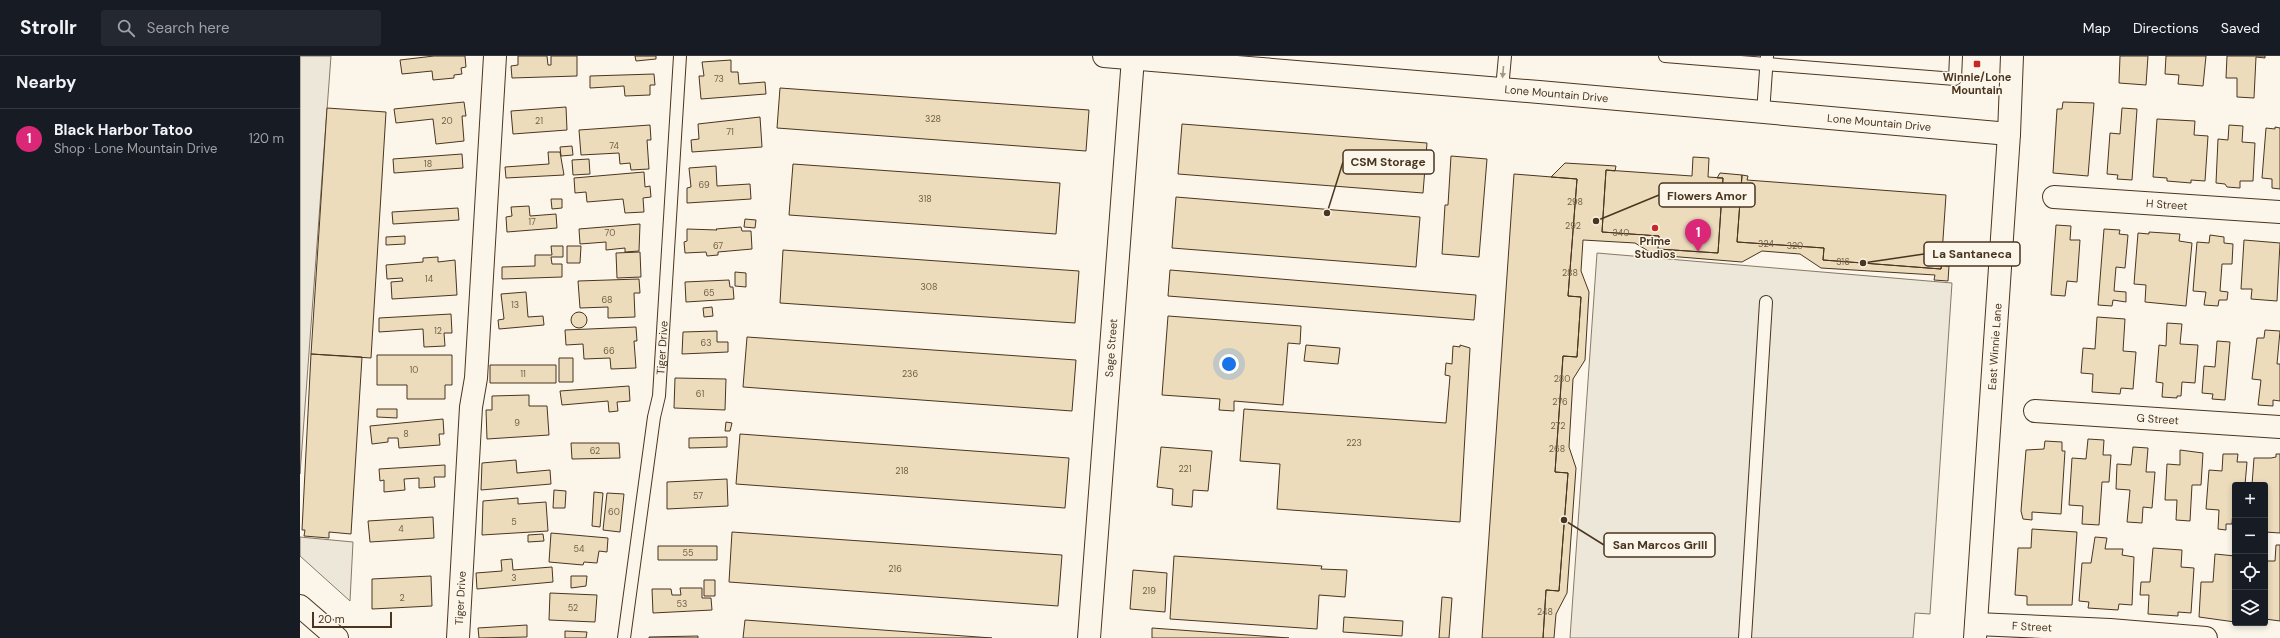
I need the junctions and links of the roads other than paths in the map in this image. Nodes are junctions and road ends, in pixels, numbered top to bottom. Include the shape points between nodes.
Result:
1 (495, 56) edge
2 (680, 56) edge
3 (1104, 56) edge
4 (1505, 56) edge
5 (1665, 56) edge
6 (1956, 56) edge
7 (2012, 56) edge
8 (1133, 58) junction
9 (1167, 58) edge
10 (1767, 60) edge
11 (1502, 89) junction
12 (1763, 112) junction
13 (2009, 134) junction
14 (2054, 197) dead end
15 (2280, 212) edge
16 (1766, 302) dead end
17 (2034, 411) dead end
18 (2280, 427) edge
19 (300, 606) edge
20 (1976, 631) edge
21 (337, 638) edge
22 (458, 638) edge
23 (624, 638) edge
24 (1089, 638) edge
25 (1745, 638) edge
26 (2206, 638) edge

1 - 22 street, Tiger Drive
2 - 23 lane, Tiger Drive via 659,396
3 - 8 street, Lone Mountain Drive
4 -> 11 lane
5 - 10 lane
6 - 10 lane via 1954,79
7 - 13 street, East Winnie Lane
8 - 9 street, Lone Mountain Drive
8 - 24 street, Sage Street
9 - 11 street, Lone Mountain Drive
10 - 12 lane
11 - 12 street, Lone Mountain Drive
12 - 13 street, Lone Mountain Drive
13 - 20 street, East Winnie Lane
14 - 15 street, H Street
16 - 25 lane
17 - 18 street, G Street
19 - 21 street
20 - 26 street, F Street via 2110,630

